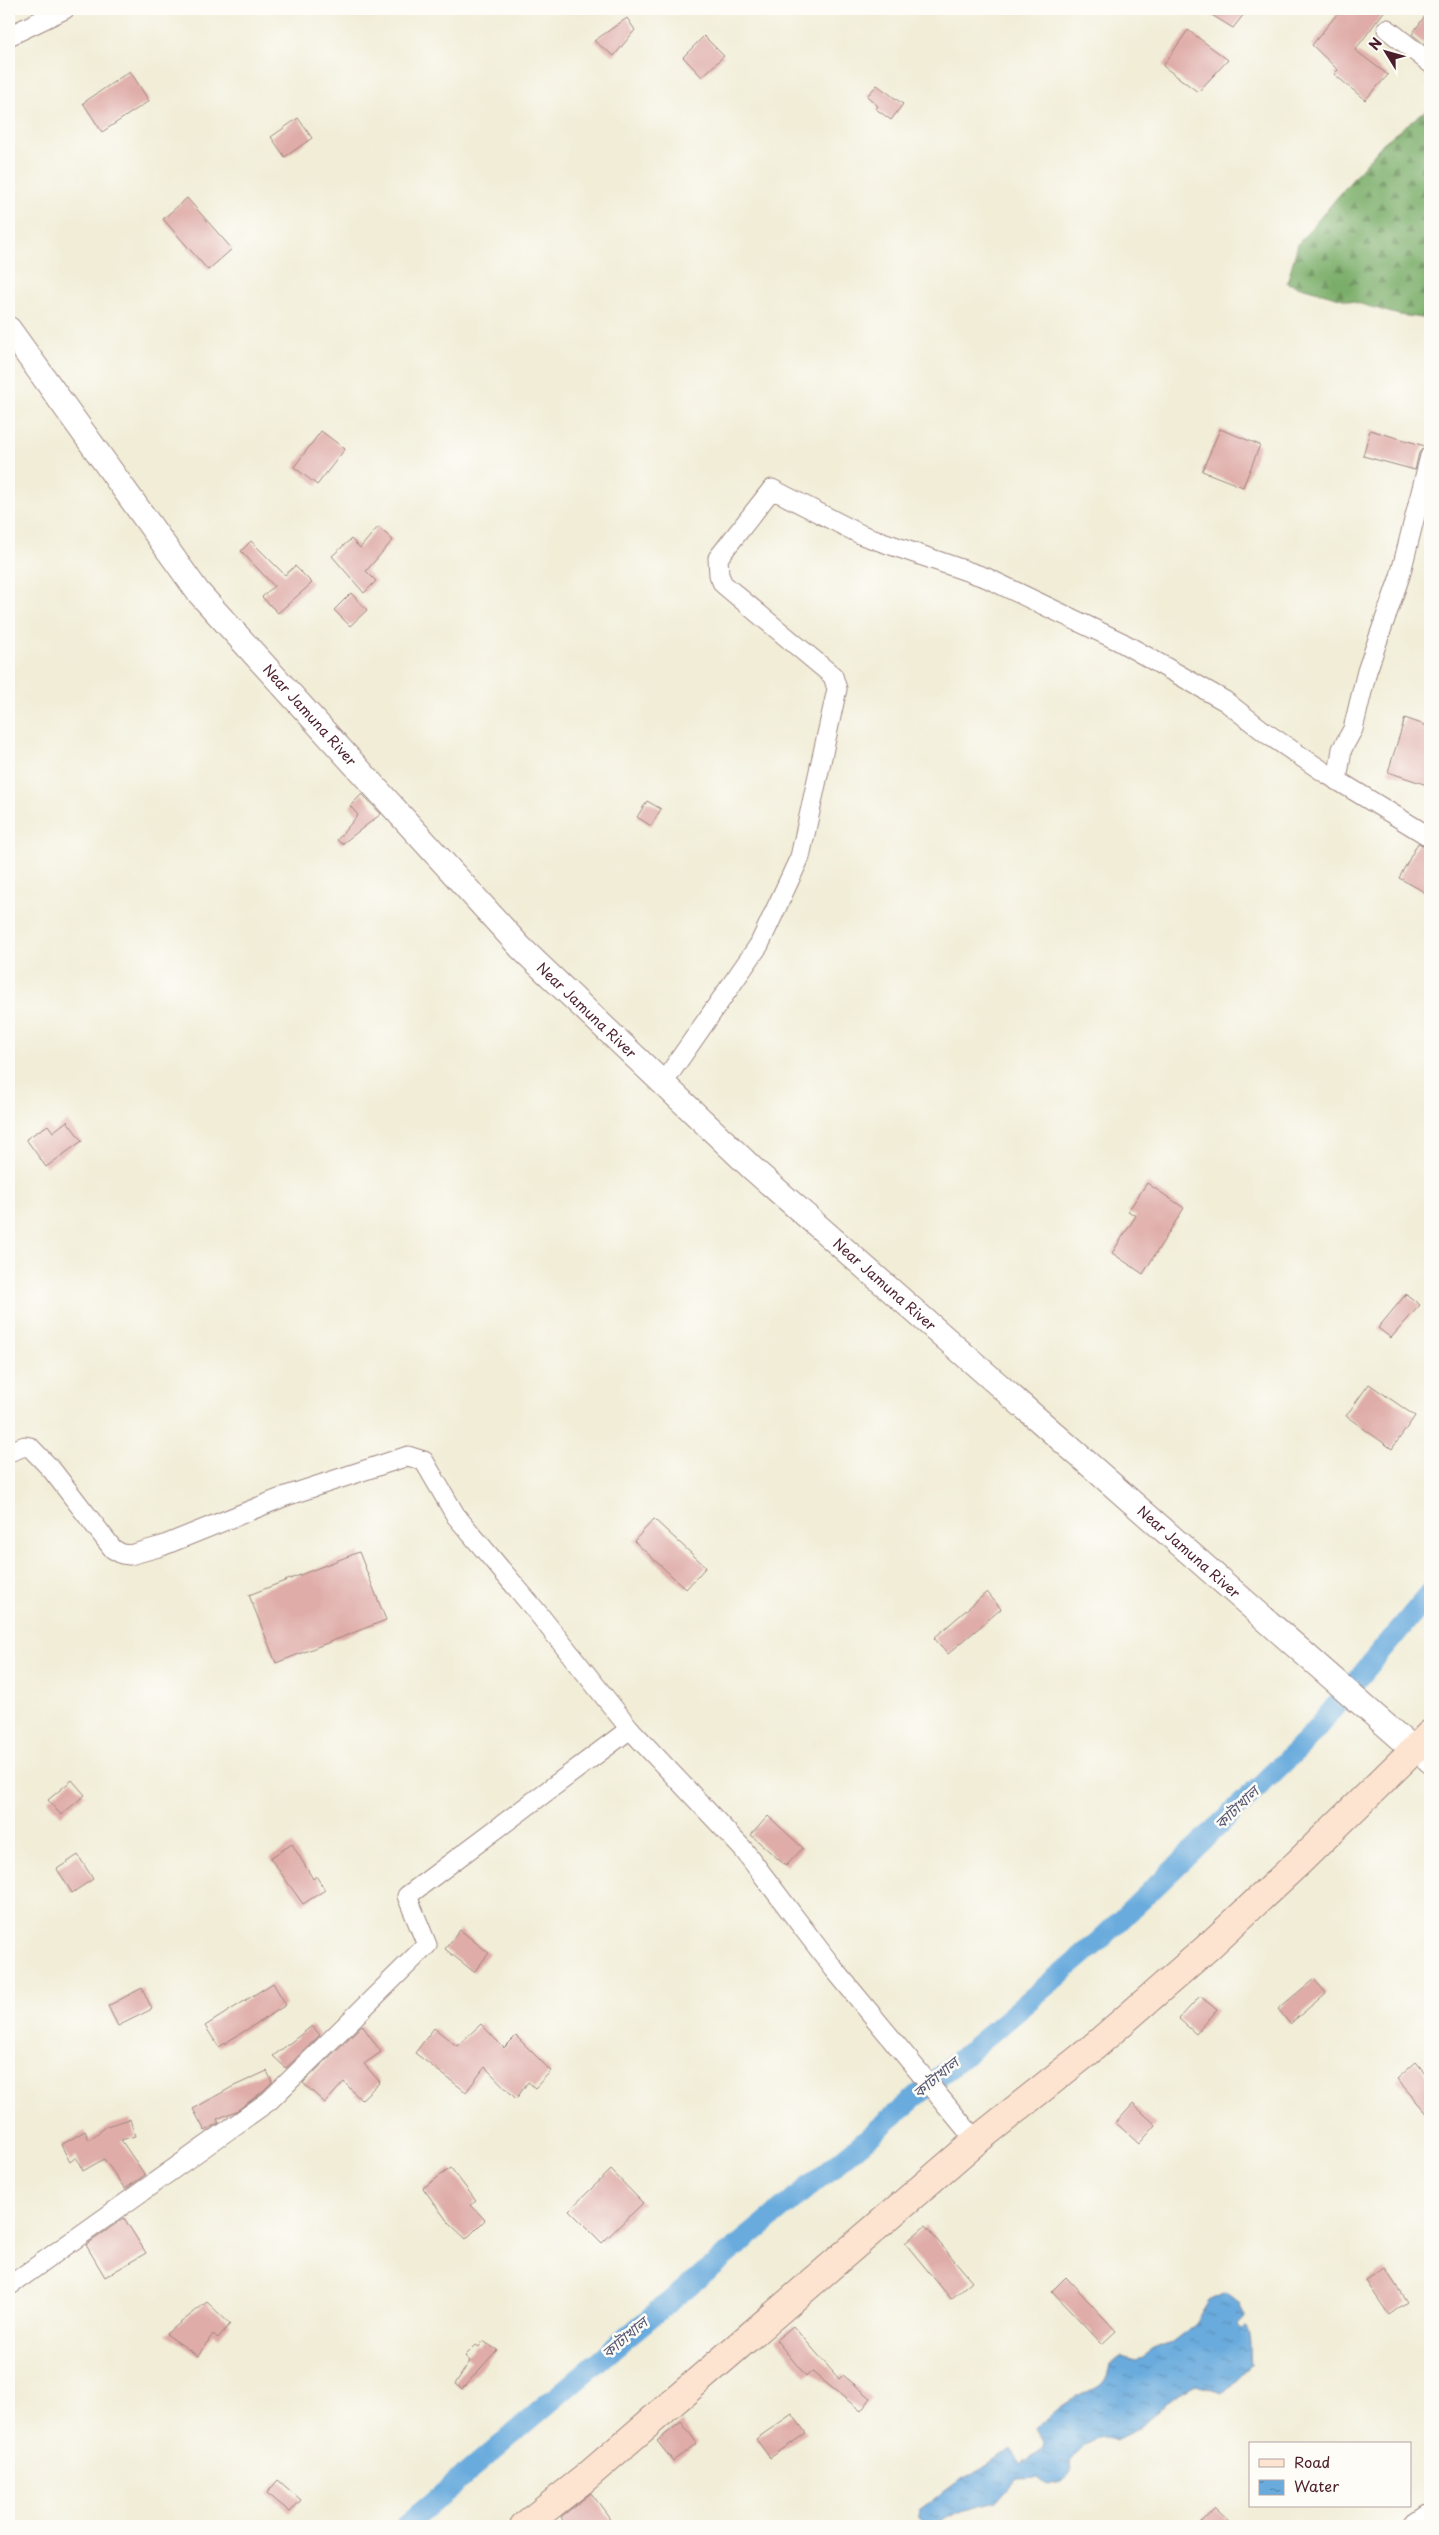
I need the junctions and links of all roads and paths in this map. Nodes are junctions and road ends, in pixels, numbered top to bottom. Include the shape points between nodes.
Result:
1 (65, 9) edge
2 (1388, 29) dead end
3 (9, 36) edge
4 (1430, 63) edge
5 (9, 329) edge
6 (1430, 456) edge
7 (1337, 781) junction
8 (1430, 837) edge
9 (662, 1083) junction
10 (9, 1452) edge
11 (630, 1729) junction
12 (1417, 1745) edge
13 (969, 2131) junction
14 (9, 2286) edge
15 (1430, 2513) edge
16 (524, 2526) edge
17 (1411, 2526) edge

1 - 3 street
2 - 4 street
5 - 9 street, Near Jamuna River via 198,592 521,948
6 - 7 street via 1400,576 1367,671 1353,729 1342,749
7 - 8 street
7 - 9 street via 1225,701 1121,642 987,578 862,535 778,491 769,490 718,558 719,576 723,584 833,676 837,689 800,857 760,944
9 - 12 street, Near Jamuna River via 753,1169 1252,1608
10 - 11 street via 30,1447 52,1470 113,1549 130,1555 162,1546 286,1496 408,1456 419,1458 428,1465 456,1516
11 - 13 street via 743,1849 834,1969
11 - 14 street via 407,1896 427,1946 269,2101
12 - 13 main road via 1207,1948 1089,2051
13 - 16 main road via 591,2473
15 - 17 street

